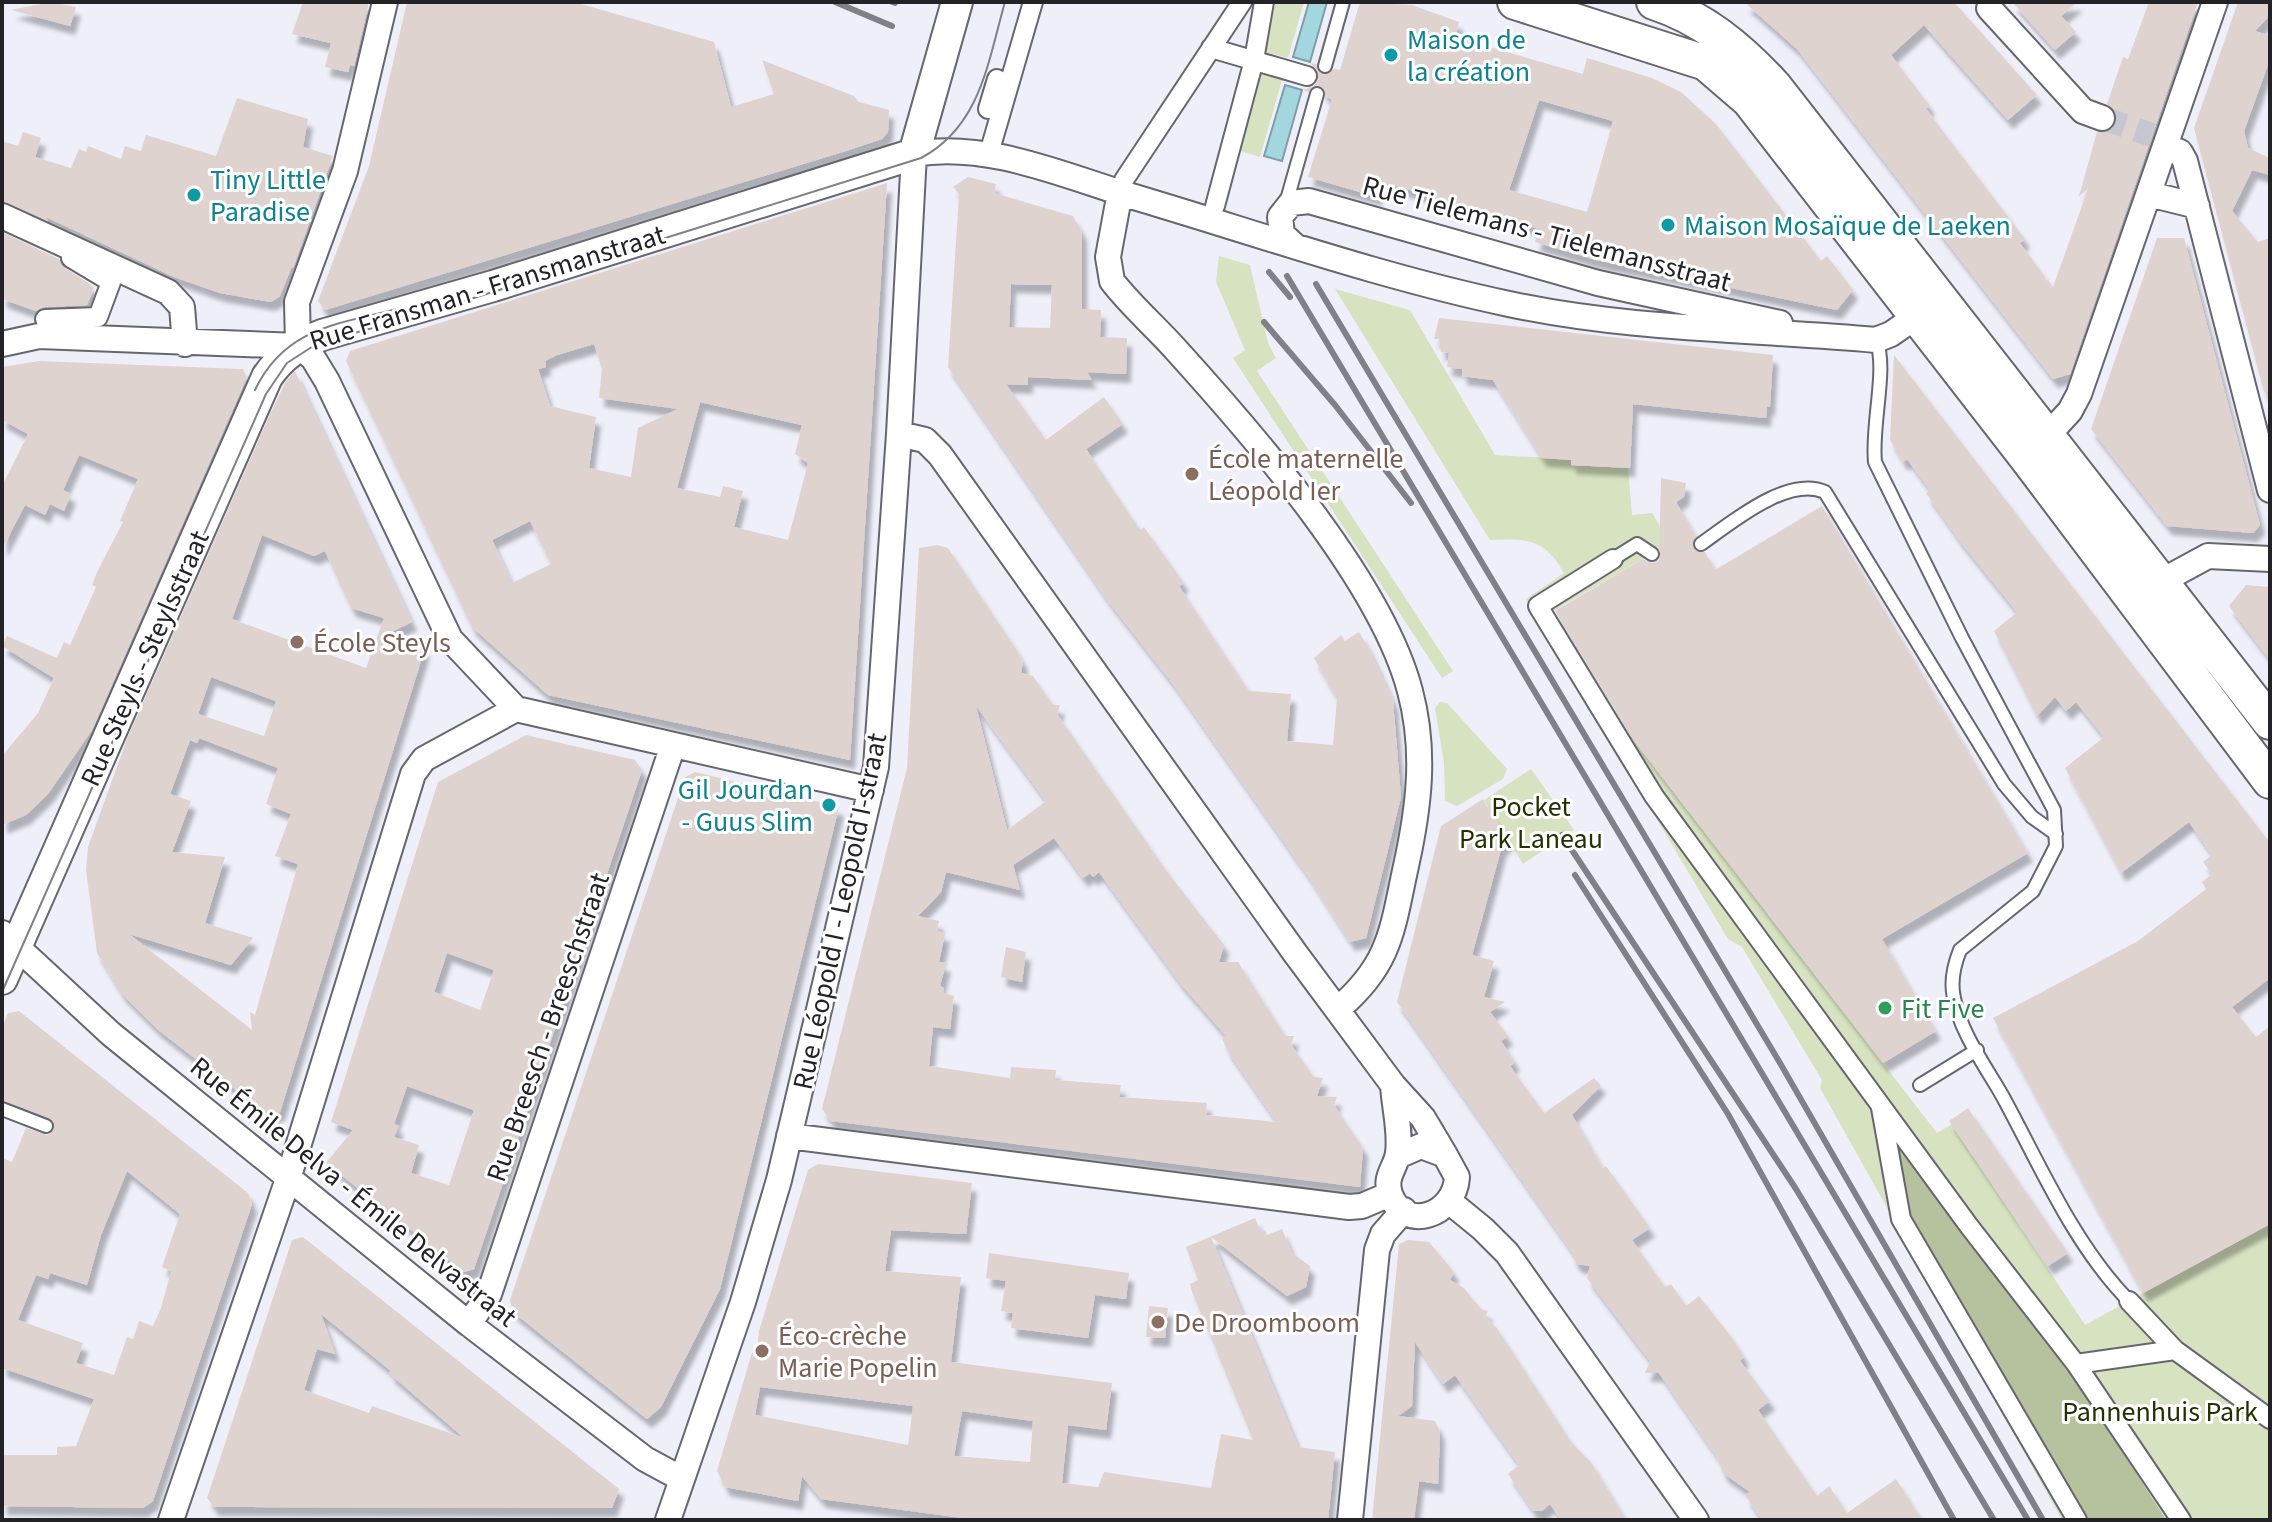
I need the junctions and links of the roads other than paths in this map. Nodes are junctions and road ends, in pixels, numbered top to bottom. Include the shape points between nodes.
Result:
1 (385, 2) edge
2 (957, 2) edge
3 (1033, 2) edge
4 (1242, 2) edge
5 (1264, 2) edge
6 (1343, 2) edge
7 (1515, 2) edge
8 (1654, 2) edge
9 (2215, 2) edge
10 (1989, 8) dead end
11 (1211, 48) junction
12 (1254, 60) junction
13 (1325, 66) dead end
14 (1307, 76) dead end
15 (997, 79) dead end
16 (1317, 94) dead end
17 (990, 110) junction
18 (2102, 118) tunnel mouth
19 (2161, 141) junction
20 (992, 143) dead end
21 (920, 159) junction
22 (1122, 186) junction
23 (2149, 194) junction
24 (1215, 206) dead end
25 (2197, 206) junction
26 (1284, 209) junction
27 (2, 216) edge
28 (1295, 246) junction
29 (71, 258) dead end
30 (1927, 309) junction
31 (45, 319) dead end
32 (1841, 337) junction
33 (1876, 340) junction
34 (2, 344) edge
35 (185, 344) junction
36 (298, 346) junction
37 (899, 434) junction
38 (2037, 447) junction
39 (2270, 490) edge
40 (1701, 544) dead end
41 (1652, 554) dead end
42 (1613, 559) joint
43 (2270, 559) edge
44 (2146, 590) junction
45 (516, 709) junction
46 (2270, 722) edge
47 (673, 745) junction
48 (2270, 781) edge
49 (871, 790) junction
50 (2056, 834) junction
51 (9, 940) edge
52 (2, 979) edge
53 (1338, 1009) junction
54 (1977, 1050) junction
55 (1393, 1085) junction
56 (1920, 1085) dead end
57 (1879, 1101) junction
58 (2, 1109) edge
59 (46, 1126) dead end
60 (789, 1136) junction
61 (1445, 1155) junction
62 (1398, 1156) junction
63 (288, 1179) junction
64 (1397, 1202) junction
65 (1450, 1202) junction
66 (2129, 1301) joint
67 (469, 1324) junction
68 (2175, 1350) junction
69 (2076, 1364) junction
70 (2270, 1419) edge
71 (682, 1479) junction
72 (171, 1520) edge
73 (668, 1520) edge
74 (1350, 1520) edge
75 (1696, 1520) edge
76 (2077, 1520) edge
77 (2181, 1520) edge

1 - 36 street via 345,171 297,302
2 - 21 street, Rue Léopold I - Leopold I-straat
3 - 17 street
4 - 11 street
5 - 12 street
6 - 13 lane
7 - 30 main road via 1706,63 1749,100
8 - 30 main road via 1695,18 1753,63
9 - 19 street
10 - 18 street via 2083,111
11 - 12 street
11 - 22 street
12 - 14 street
12 - 24 street
15 - 17 street
16 - 26 lane
17 - 20 street
19 - 23 street
19 - 25 street via 2185,161
21 - 22 street, Rue Tielemans - Tielemansstraat via 979,152
21 - 36 street, Rue Fransman - Fransmanstraat
21 - 37 street, Rue Léopold I - Leopold I-straat
22 - 28 street, Rue Tielemans - Tielemansstraat
22 - 53 street via 1108,257 1112,281 1237,418 1323,531 1392,641 1411,694 1419,795 1395,915 1374,974
23 - 25 street
23 - 38 street via 2079,394
25 - 39 street
26 - 28 street via 1282,234
26 - 32 street, Rue Tielemans - Tielemansstraat via 1309,201 1598,283
27 - 35 street via 168,292 182,307
28 - 32 street, Rue Tielemans - Tielemansstraat via 1522,307 1758,335
29 - 31 street via 111,282 98,317
30 - 33 street
30 - 38 main road
32 - 33 street, Rue Tielemans - Tielemansstraat
33 - 50 lane via 1882,355 1872,437 1875,462 2036,772 2054,810
34 - 35 street, Rue Fransman - Fransmanstraat via 39,336
35 - 36 street, Rue Fransman - Fransmanstraat
36 - 45 street via 327,381 450,639
36 - 51 street, Rue Steyls - Steylsstraat via 267,377
37 - 49 street, Rue Léopold I - Leopold I-straat via 880,746
37 - 53 street via 925,440 940,455
38 - 44 main road
40 - 50 lane via 1797,487 1825,492 2004,784 2032,817
41 - 42 lane via 1637,544
42 - 57 street via 1538,606 1654,796
43 - 44 street via 2208,556
44 - 46 main road
44 - 48 main road
45 - 47 street
45 - 63 street via 416,768
47 - 49 street
47 - 67 street, Rue Breesch - Breeschstraat via 489,1294
49 - 60 street, Rue Léopold I - Leopold I-straat
50 - 54 lane via 2056,846 2033,891 1968,940 1955,963 1953,997
51 - 52 street, Rue Steyls - Steylsstraat
51 - 63 street, Rue Émile Delva - Émile Delvastraat via 111,1034
53 - 55 street
54 - 56 lane
54 - 66 lane via 2058,1198 2112,1284
55 - 61 street via 1423,1118
55 - 62 street
57 - 69 street
57 - 76 street via 1901,1219
58 - 59 lane
60 - 64 street via 1349,1207
60 - 71 street, Rue Léopold I - Leopold I-straat via 743,1302
61 - 62 street via 1421,1146
61 - 65 street via 1457,1177
62 - 64 street via 1389,1174
63 - 67 street, Rue Émile Delva - Émile Delvastraat
63 - 72 street
64 - 65 street via 1428,1215
64 - 74 street via 1377,1250
65 - 75 street via 1507,1253
66 - 68 street
67 - 71 street, Rue Émile Delva - Émile Delvastraat via 645,1459
68 - 69 street
68 - 70 street
69 - 77 street
71 - 73 street, Rue Léopold I - Leopold I-straat

